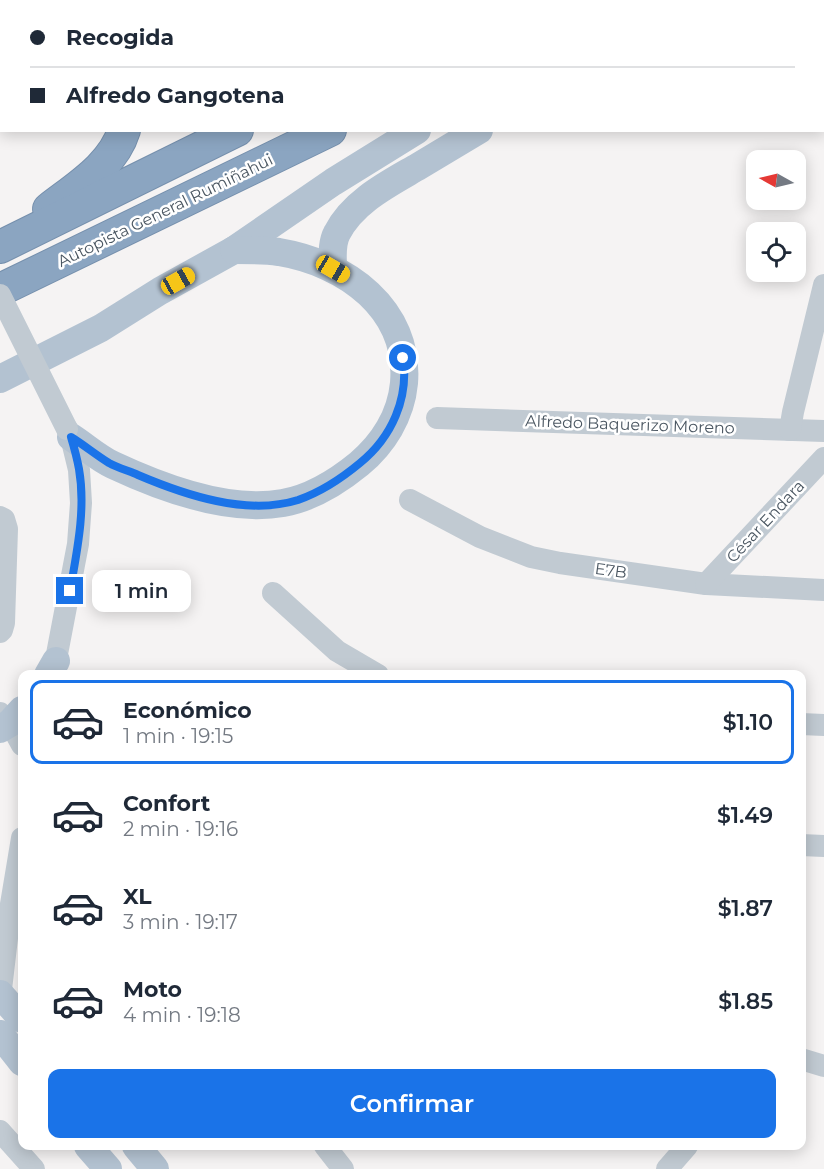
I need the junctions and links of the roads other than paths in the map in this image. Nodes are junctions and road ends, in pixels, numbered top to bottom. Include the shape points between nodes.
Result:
1 (123, 132) edge
2 (233, 132) edge
3 (326, 132) edge
4 (414, 132) edge
5 (476, 132) edge
6 (2, 246) edge
7 (234, 250) junction
8 (333, 269) junction
9 (824, 285) edge
10 (0, 292) edge
11 (0, 379) edge
12 (437, 418) dead end
13 (790, 430) junction
14 (824, 430) edge
15 (69, 433) junction
16 (824, 458) edge
17 (410, 500) dead end
18 (0, 517) edge
19 (706, 584) junction
20 (824, 590) edge
21 (273, 593) dead end
22 (0, 632) edge
23 (53, 670) edge
24 (369, 670) edge
25 (806, 724) edge
26 (824, 725) edge
27 (806, 845) edge
28 (824, 846) edge
29 (18, 862) edge
30 (0, 988) edge
31 (18, 1004) edge
32 (18, 1013) edge
33 (0, 1034) edge
34 (18, 1057) edge
35 (806, 1061) edge
36 (824, 1066) edge
37 (0, 1131) edge
38 (91, 1150) edge
39 (139, 1150) edge
40 (328, 1150) edge
41 (684, 1150) edge
42 (34, 1169) edge
43 (108, 1169) edge
44 (155, 1169) edge
45 (343, 1169) edge
46 (667, 1169) edge

1 - 6 highway via 104,165
2 - 6 highway
3 - 10 highway, Autopista General Rumiñahui
4 - 7 main road
5 - 8 main road via 388,184 347,217 334,241
7 - 8 main road via 281,253
7 - 11 main road via 101,328
8 - 15 main road via 353,281 387,313 400,343 405,372 399,408 387,434 344,477 290,502 221,502 161,485 111,464
9 - 13 street
10 - 15 street, bridge
12 - 13 street, Alfredo Baquerizo Moreno
13 - 14 street, Alfredo Baquerizo Moreno
15 - 23 street via 79,470 81,503 78,544
16 - 19 street, César Endara
17 - 19 street, E7B via 480,537 531,557
18 - 22 street via 7,529 4,623
19 - 20 street, E7B
21 - 24 street via 337,651
25 - 26 street
27 - 28 street
29 - 30 street
30 - 31 main road
30 - 32 main road, bridge
33 - 34 main road
35 - 36 street
37 - 42 street
38 - 43 main road
39 - 44 main road
40 - 45 street
41 - 46 street

